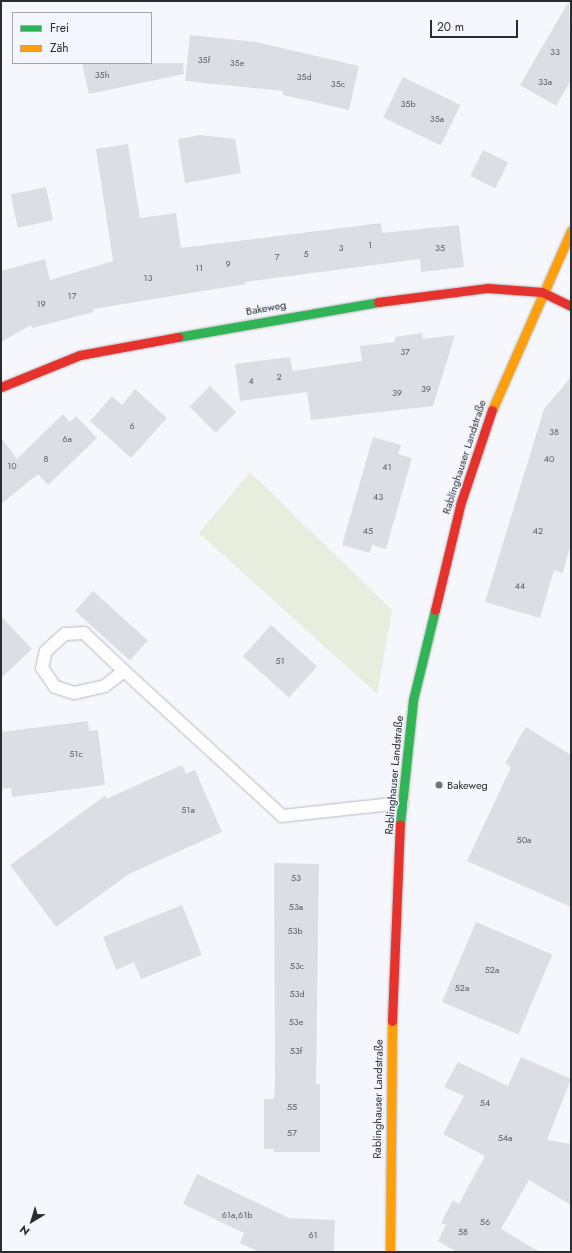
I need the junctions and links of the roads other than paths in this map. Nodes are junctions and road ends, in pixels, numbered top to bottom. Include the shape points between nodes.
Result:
1 (571, 231) edge
2 (542, 292) junction
3 (571, 306) edge
4 (1, 387) edge
5 (124, 671) junction
6 (402, 803) junction
7 (390, 1252) edge

1 - 2 street, Rablinghauser Landstraße
2 - 3 street
2 - 4 street, Bakeweg via 488,288 377,302 198,332 80,355
2 - 6 street, Rablinghauser Landstraße via 499,391 461,502 414,700
5 - 5 lane via 105,686 74,693 55,687 42,668 46,651 65,634 84,633
5 - 6 lane via 282,816
6 - 7 street, Rablinghauser Landstraße via 392,983

